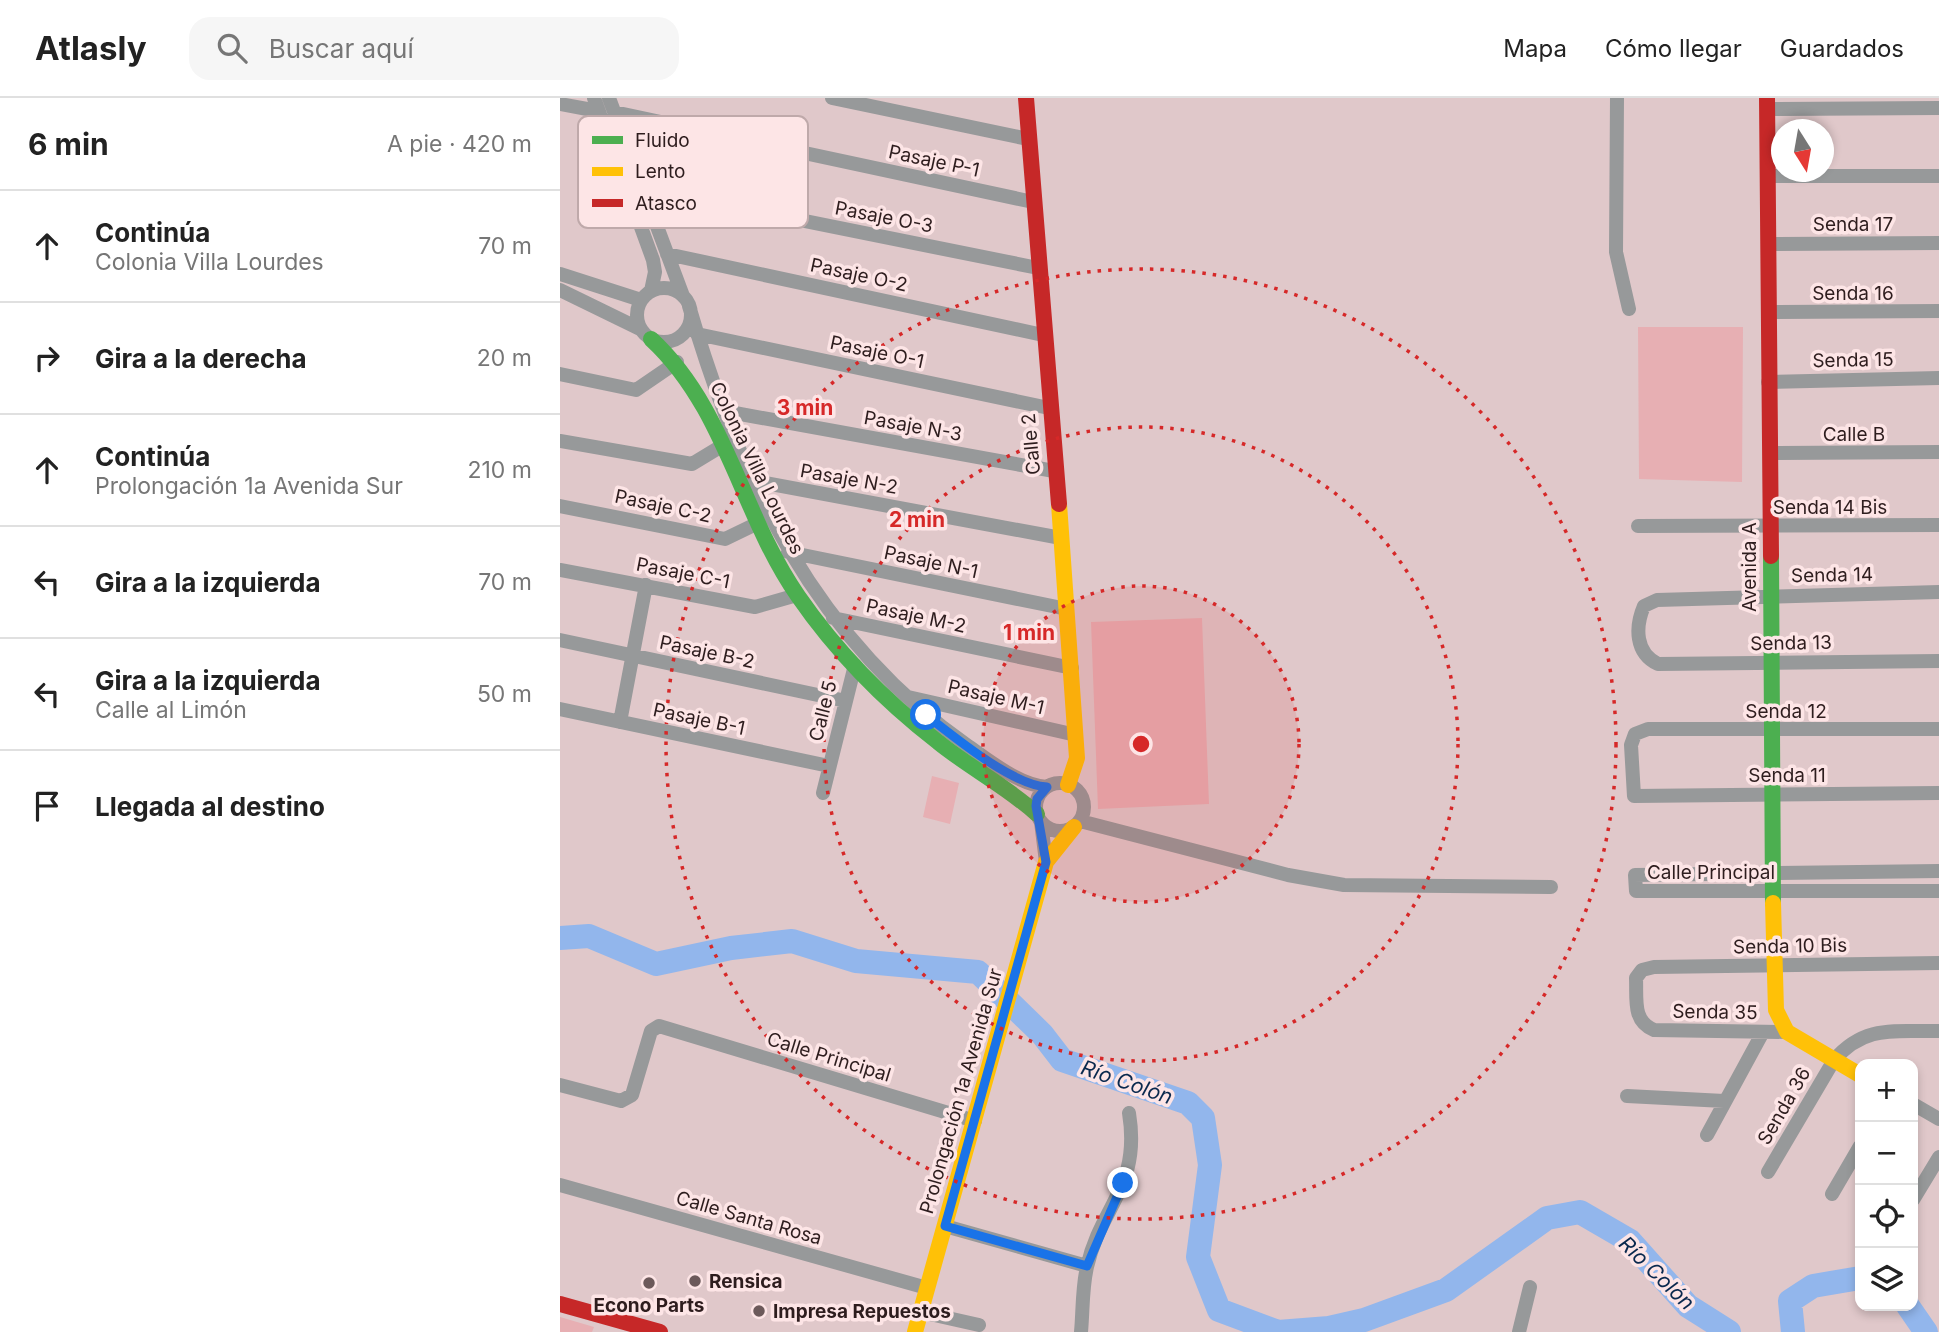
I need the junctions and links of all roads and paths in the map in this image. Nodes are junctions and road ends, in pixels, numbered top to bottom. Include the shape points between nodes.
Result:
1 (832, 98) edge
2 (1026, 98) edge
3 (1617, 98) edge
4 (560, 104) edge
5 (596, 104) edge
6 (1767, 104) edge
7 (611, 105) edge
8 (1939, 108) edge
9 (656, 116) edge
10 (1028, 139) junction
11 (808, 153) edge
12 (1768, 176) junction
13 (1939, 176) edge
14 (1033, 202) junction
15 (808, 222) edge
16 (641, 228) edge
17 (657, 228) edge
18 (1939, 243) edge
19 (1768, 244) junction
20 (667, 254) junction
21 (1038, 268) junction
22 (560, 274) edge
23 (560, 290) edge
24 (646, 296) junction
25 (686, 301) junction
26 (1629, 309) dead end
27 (1768, 312) junction
28 (1939, 312) edge
29 (646, 334) junction
30 (697, 334) junction
31 (1043, 335) junction
32 (677, 362) junction
33 (560, 374) edge
34 (1939, 378) edge
35 (1768, 382) junction
36 (1049, 408) junction
37 (723, 411) junction
38 (560, 441) edge
39 (725, 444) junction
40 (1939, 452) edge
41 (1770, 453) junction
42 (1054, 471) junction
43 (754, 481) junction
44 (560, 506) edge
45 (756, 524) junction
46 (1939, 525) edge
47 (1638, 526) dead end
48 (1770, 526) junction
49 (1061, 538) junction
50 (788, 552) junction
51 (560, 570) edge
52 (646, 585) junction
53 (1939, 592) edge
54 (797, 595) junction
55 (1770, 596) junction
56 (1067, 609) junction
57 (833, 618) junction
58 (560, 640) edge
59 (633, 655) junction
60 (1645, 658) joint
61 (1939, 661) edge
62 (1770, 663) junction
63 (855, 665) junction
64 (1072, 668) junction
65 (907, 697) junction
66 (846, 701) junction
67 (560, 709) edge
68 (620, 722) junction
69 (1939, 729) edge
70 (1771, 730) junction
71 (1076, 735) junction
72 (829, 766) junction
73 (1068, 785) junction
74 (1047, 787) junction
75 (823, 793) dead end
76 (1939, 793) edge
77 (1771, 794) junction
78 (1634, 796) joint
79 (1039, 818) junction
80 (1077, 824) junction
81 (1046, 862) junction
82 (1773, 871) junction
83 (1939, 871) edge
84 (1551, 887) dead end
85 (1774, 890) junction
86 (1939, 891) edge
87 (1939, 962) edge
88 (1774, 967) junction
89 (1643, 1026) joint
90 (1939, 1031) edge
91 (1763, 1032) junction
92 (1787, 1032) junction
93 (1833, 1060) junction
94 (1855, 1072) edge
95 (560, 1085) edge
96 (1627, 1096) dead end
97 (1724, 1101) junction
98 (1918, 1107) edge
99 (1129, 1113) dead end
100 (1939, 1119) edge
101 (975, 1121) junction
102 (1707, 1135) dead end
103 (1855, 1155) edge
104 (1939, 1157) edge
105 (1768, 1172) dead end
106 (560, 1185) edge
107 (1918, 1192) edge
108 (1832, 1194) dead end
109 (945, 1226) junction
110 (1087, 1266) junction
111 (1530, 1287) dead end
112 (927, 1288) junction
113 (560, 1304) edge
114 (921, 1312) junction
115 (979, 1325) dead end
116 (660, 1332) edge
117 (915, 1332) edge
118 (1081, 1332) edge
119 (1519, 1332) edge

1 - 10 street
2 - 10 main road, Calle 2
3 - 26 street via 1615,252
4 - 5 street
6 - 8 street
6 - 12 main road, Avenida A
7 - 9 street, Pasaje P-1
10 - 14 main road, Calle 2
11 - 14 street, Pasaje P-1
12 - 13 street
12 - 19 main road, Avenida A
14 - 21 main road, Calle 2
15 - 21 street, Pasaje O-3
16 - 24 street via 655,272
17 - 20 street, Colonia Villa Lourdes
18 - 19 street, Senda 17
19 - 27 main road, Avenida A
20 - 25 street, Colonia Villa Lourdes
20 - 31 street, Pasaje O-2
21 - 31 main road, Calle 2
22 - 24 street
23 - 29 street
24 - 25 street via 664,288
24 - 29 street via 637,314
25 - 29 street via 691,316 684,333 667,341
25 - 30 street, Colonia Villa Lourdes
27 - 28 street, Senda 16
27 - 35 main road, Avenida A
29 - 32 main road, Colonia Villa Lourdes
30 - 36 street, Pasaje O-1
30 - 37 street, Colonia Villa Lourdes
31 - 36 main road, Calle 2
32 - 33 street via 636,390
32 - 39 main road, Colonia Villa Lourdes via 704,400
34 - 35 street, Senda 15
35 - 41 main road, Avenida A
36 - 42 main road, Calle 2
37 - 42 street, Pasaje N-3
37 - 43 street, Colonia Villa Lourdes
38 - 39 street via 691,464
39 - 45 main road, Colonia Villa Lourdes
40 - 41 street, Calle B
41 - 48 main road, Avenida A
42 - 49 main road, Calle 2
43 - 49 street, Pasaje N-2
43 - 50 street, Colonia Villa Lourdes
44 - 45 street, Pasaje C-2 via 725,539
45 - 54 main road, Colonia Villa Lourdes
46 - 48 street, Senda 14 Bis
47 - 48 street, Senda 14 Bis
48 - 55 main road, Avenida A
49 - 56 main road, Calle 2
50 - 56 street, Pasaje N-1
50 - 57 street, Colonia Villa Lourdes
51 - 52 street, Pasaje C-1
52 - 54 street, Pasaje C-1 via 755,607
52 - 59 street
53 - 55 street, Senda 14
54 - 63 main road, Colonia Villa Lourdes
55 - 60 street, Senda 14 via 1657,600 1644,606 1639,617 1639,648
55 - 62 main road, Avenida A
56 - 64 main road, Calle 2
57 - 64 street, Pasaje M-2
57 - 65 street, Colonia Villa Lourdes
58 - 59 street, Pasaje B-2
59 - 66 street, Pasaje B-2
59 - 68 street
60 - 62 street, Senda 13 via 1658,664
61 - 62 street, Senda 13
62 - 70 main road, Avenida A
63 - 66 street, Calle 5
63 - 79 main road, Colonia Villa Lourdes via 937,742 1021,799
64 - 71 main road, Calle 2
65 - 71 street, Pasaje M-1
65 - 74 street, Colonia Villa Lourdes via 990,760 1035,786
66 - 72 street, Calle 5
67 - 68 street, Pasaje B-1
68 - 72 street, Pasaje B-1
69 - 70 street, Senda 12
70 - 77 main road, Avenida A
70 - 78 street, Senda 12 via 1648,729 1635,734 1631,745
71 - 73 main road, Calle 2 via 1077,758
72 - 75 street, Calle 5
73 - 74 street
73 - 80 street via 1081,796 1083,813
74 - 79 street via 1037,799
76 - 77 street, Senda 11
77 - 78 street, Senda 11
77 - 82 main road, Avenida A
79 - 80 street via 1056,831
79 - 81 street, Prolongación 1a Avenida Sur
80 - 81 main road, Prolongación 1a Avenida Sur
80 - 84 street via 1344,885
81 - 101 main road, Prolongación 1a Avenida Sur
82 - 83 street, Calle Principal
82 - 85 main road, Avenida A
82 - 85 street, Calle Principal via 1635,875 1636,891
85 - 86 street, Calle Principal
85 - 88 main road, Avenida A
87 - 88 street, Senda 10 Bis
88 - 89 street, Senda 10 Bis via 1642,970 1636,978 1637,1017
88 - 92 main road, Avenida A via 1776,1010
89 - 91 street, Senda 35
90 - 93 street via 1871,1032 1844,1047
91 - 92 street, Senda 35
91 - 97 street
92 - 93 main road
93 - 94 main road
93 - 105 street, Senda 36
95 - 101 street, Calle Principal via 628,1100 651,1031 659,1026
96 - 97 street
97 - 102 street
98 - 100 street
99 - 110 street via 1131,1160
101 - 109 main road, Prolongación 1a Avenida Sur
103 - 108 street
104 - 107 street
106 - 112 street, Calle Santa Rosa
109 - 110 street
109 - 112 main road, Prolongación 1a Avenida Sur
110 - 118 street
111 - 119 street
112 - 114 main road, Prolongación 1a Avenida Sur
113 - 116 main road
114 - 115 street
114 - 117 main road, Prolongación 1a Avenida Sur

